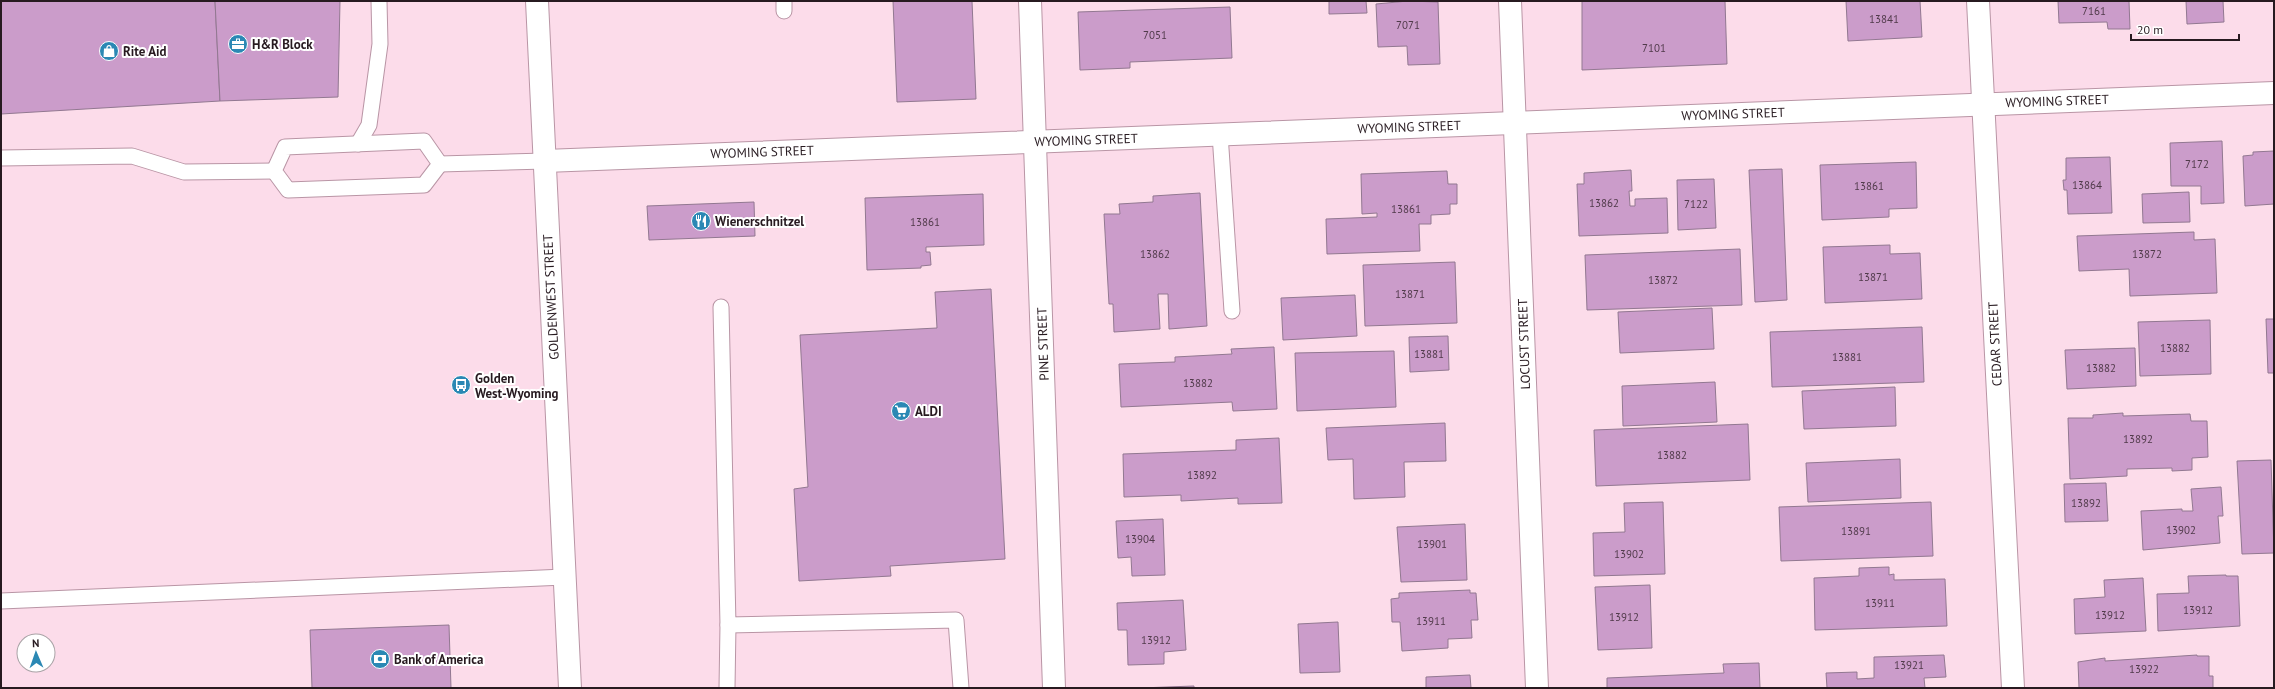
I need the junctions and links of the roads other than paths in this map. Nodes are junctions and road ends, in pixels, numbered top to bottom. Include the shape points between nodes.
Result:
1 (378, 1) edge
2 (537, 1) edge
3 (1030, 1) edge
4 (1510, 1) edge
5 (1978, 1) edge
6 (2274, 93) edge
7 (1983, 104) junction
8 (1516, 123) junction
9 (1220, 134) junction
10 (1036, 142) junction
11 (358, 144) junction
12 (1, 158) edge
13 (545, 161) junction
14 (440, 164) junction
15 (274, 170) junction
16 (721, 307) dead end
17 (1232, 311) dead end
18 (564, 577) junction
19 (1, 601) edge
20 (728, 625) junction
21 (570, 688) edge
22 (727, 688) edge
23 (961, 688) edge
24 (1054, 688) edge
25 (1537, 688) edge
26 (2013, 688) edge

1 - 11 lane via 379,52 369,125
2 - 13 street, GOLDENWEST STREET
3 - 10 street, PINE STREET
4 - 8 street, LOCUST STREET
5 - 7 street, CEDAR STREET
6 - 7 street, WYOMING STREET
7 - 8 street, WYOMING STREET
7 - 26 street, CEDAR STREET
8 - 9 street, WYOMING STREET
8 - 25 street, LOCUST STREET
9 - 10 street, WYOMING STREET
9 - 17 lane
10 - 13 street, WYOMING STREET
10 - 24 street, PINE STREET
11 - 14 lane via 424,141
11 - 15 lane via 285,148
12 - 15 lane via 132,156 184,172
13 - 14 lane
13 - 18 street, GOLDENWEST STREET
14 - 15 lane via 424,185 288,190
16 - 20 lane
18 - 19 lane
18 - 21 street, GOLDENWEST STREET
20 - 22 lane
20 - 23 lane via 956,620

